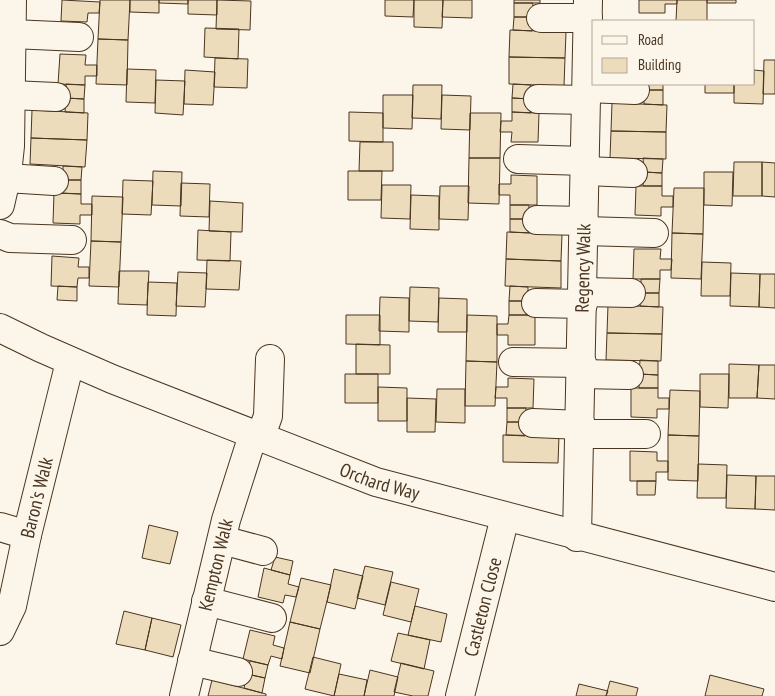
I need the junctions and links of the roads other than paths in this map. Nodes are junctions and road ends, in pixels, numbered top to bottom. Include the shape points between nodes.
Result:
1 (12, 0) edge
2 (541, 18) dead end
3 (590, 18) edge
4 (12, 34) junction
5 (79, 37) dead end
6 (635, 90) dead end
7 (586, 94) junction
8 (11, 96) junction
9 (56, 97) dead end
10 (538, 99) dead end
11 (518, 159) dead end
12 (585, 166) junction
13 (633, 172) dead end
14 (6, 178) junction
15 (54, 181) dead end
16 (0, 205) edge
17 (537, 220) dead end
18 (584, 226) junction
19 (654, 233) dead end
20 (0, 234) edge
21 (72, 240) dead end
22 (631, 293) dead end
23 (583, 298) junction
24 (536, 303) dead end
25 (0, 328) edge
26 (270, 359) dead end
27 (70, 362) junction
28 (513, 362) dead end
29 (582, 369) junction
30 (629, 376) dead end
31 (533, 423) dead end
32 (581, 430) junction
33 (646, 434) dead end
34 (257, 436) junction
35 (504, 517) junction
36 (0, 527) edge
37 (27, 534) junction
38 (577, 536) junction
39 (222, 540) junction
40 (263, 550) dead end
41 (775, 587) edge
42 (206, 601) junction
43 (272, 618) dead end
44 (0, 631) edge
45 (192, 661) junction
46 (238, 672) dead end
47 (184, 696) edge
48 (460, 696) edge

1 - 4 street
2 - 3 street
3 - 7 street, Regency Walk
4 - 5 street
4 - 8 street
6 - 7 street
7 - 10 street
7 - 12 street, Regency Walk
8 - 9 street
8 - 14 street
11 - 12 street
12 - 13 street
12 - 18 street, Regency Walk
14 - 15 street
14 - 16 street
17 - 18 street
18 - 19 street
18 - 23 street, Regency Walk
20 - 21 street via 10,238
22 - 23 street
23 - 24 street
23 - 29 street, Regency Walk
25 - 27 street, Orchard Way
26 - 34 street, Kempton Walk via 268,416
27 - 34 street, Orchard Way
27 - 37 street, Baron's Walk
28 - 29 street
29 - 30 street
29 - 32 street, Regency Walk
31 - 32 street
32 - 33 street
32 - 38 street, Regency Walk
34 - 35 street, Orchard Way via 376,482
34 - 39 street, Kempton Walk
35 - 38 street, Orchard Way
35 - 48 street, Castleton Close
36 - 37 street
37 - 44 street, Baron's Walk via 12,606
38 - 41 street, Orchard Way
39 - 40 street
39 - 42 street, Kempton Walk
42 - 43 street
42 - 45 street, Kempton Walk
45 - 46 street
45 - 47 street, Kempton Walk

